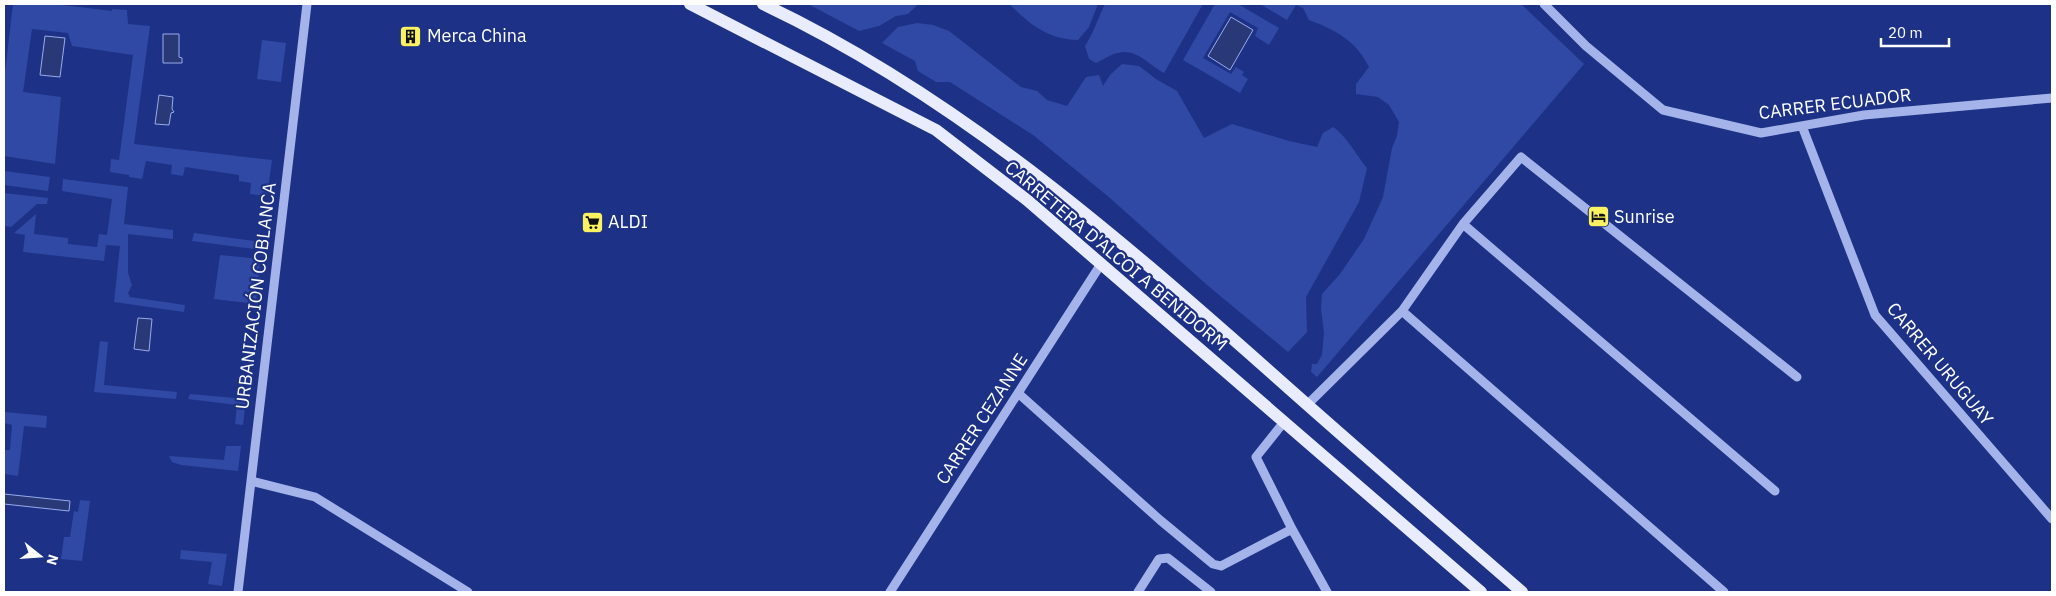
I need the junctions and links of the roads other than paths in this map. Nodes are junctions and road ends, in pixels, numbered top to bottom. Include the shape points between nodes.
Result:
1 (307, 4) edge
2 (690, 4) edge
3 (763, 4) edge
4 (1544, 4) edge
5 (2052, 98) edge
6 (1802, 126) junction
7 (1463, 224) junction
8 (1101, 264) junction
9 (1402, 310) junction
10 (1797, 376) dead end
11 (1018, 393) junction
12 (1307, 405) junction
13 (1284, 422) junction
14 (251, 481) junction
15 (1775, 491) dead end
16 (2052, 519) edge
17 (1292, 529) junction
18 (238, 592) edge
19 (468, 592) edge
20 (890, 592) edge
21 (1138, 592) edge
22 (1211, 592) edge
23 (1327, 592) edge
24 (1480, 592) edge
25 (1522, 592) edge
26 (1724, 592) edge

1 - 14 street, URBANIZACIÓN COBLANCA
2 - 8 main road, CARRETERA D'ALCOI A BENIDORM via 936,130 1027,200
3 - 12 main road, CARRETERA D'ALCOI A BENIDORM via 804,23 910,84 980,132 1077,206
4 - 6 street, CARRER ECUADOR via 1586,46 1663,110 1761,133
5 - 6 street, CARRER ECUADOR via 1864,115
6 - 16 street, CARRER URUGUAY via 1875,315
7 - 9 street
7 - 10 street via 1521,157
7 - 15 street
8 - 11 street, CARRER CEZANNE
8 - 13 main road, CARRETERA D'ALCOI A BENIDORM
9 - 12 street
9 - 26 street
11 - 17 street via 1212,564 1221,566
11 - 20 street, CARRER CEZANNE
12 - 25 main road, CARRETERA D'ALCOI A BENIDORM
13 - 17 street via 1256,457
13 - 24 main road, CARRETERA D'ALCOI A BENIDORM
14 - 18 street, URBANIZACIÓN COBLANCA
14 - 19 street via 315,497
17 - 23 street
21 - 22 street via 1158,559 1168,558

